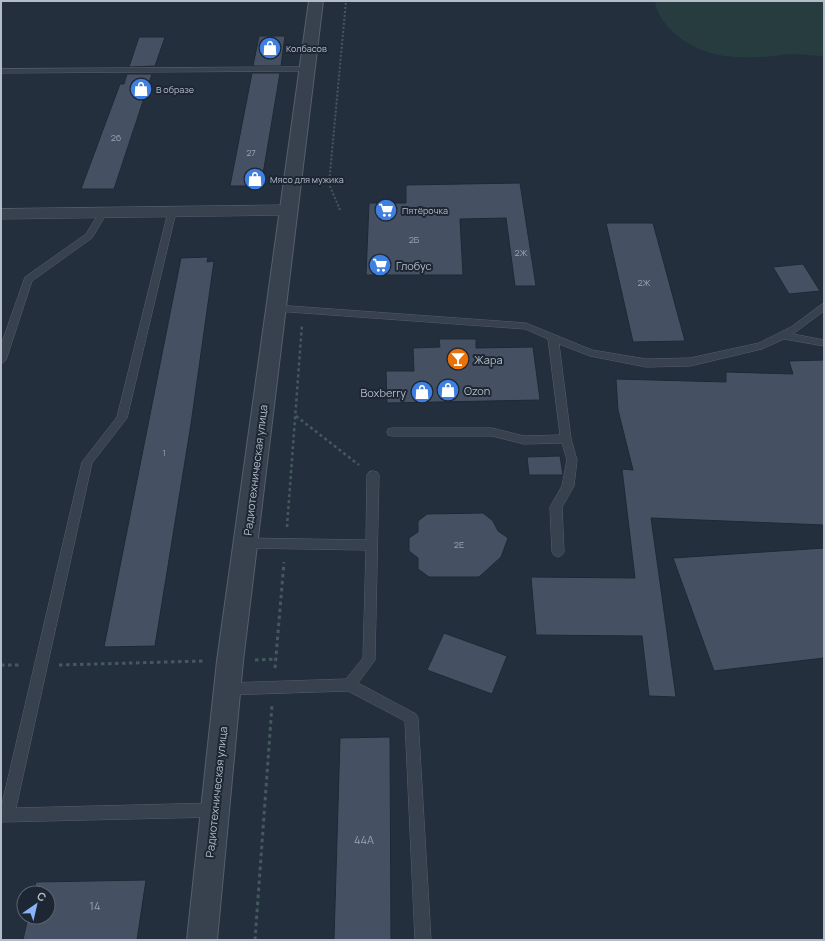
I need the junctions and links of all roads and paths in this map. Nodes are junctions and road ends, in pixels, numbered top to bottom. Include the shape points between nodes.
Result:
1 (316, 1) edge
2 (346, 1) edge
3 (306, 69) junction
4 (1, 71) edge
5 (289, 210) junction
6 (340, 210) dead end
7 (172, 212) junction
8 (103, 213) junction
9 (1, 214) edge
10 (824, 306) edge
11 (276, 308) junction
12 (303, 310) junction
13 (782, 335) junction
14 (553, 338) junction
15 (824, 343) edge
16 (1, 360) edge
17 (296, 416) junction
18 (392, 432) dead end
19 (566, 439) junction
20 (373, 475) joint
21 (246, 543) junction
22 (285, 544) junction
23 (371, 545) junction
24 (558, 552) dead end
25 (276, 659) junction
26 (248, 660) dead end
27 (203, 661) dead end
28 (1, 665) edge
29 (41, 665) junction
30 (349, 685) junction
31 (274, 688) junction
32 (227, 689) junction
33 (215, 810) junction
34 (4, 815) edge
35 (202, 940) edge
36 (255, 940) edge
37 (423, 940) edge

1 - 3 street, Радиотехническая улица
2 - 6 path via 329,184
3 - 4 lane
3 - 5 street, Радиотехническая улица
5 - 7 street
5 - 11 street, Радиотехническая улица
7 - 8 street
7 - 29 lane via 122,418 87,462
8 - 9 street
8 - 16 lane via 89,236 28,279
10 - 13 lane
11 - 12 lane
11 - 21 street, Радиотехническая улица
12 - 14 lane via 526,326
12 - 17 path
13 - 14 lane via 762,346 690,362 646,363 590,353
13 - 15 lane
14 - 19 lane
17 - 20 path
17 - 22 path
18 - 19 lane via 492,432 524,440
19 - 24 lane via 572,460 568,486 556,507
20 - 23 lane
21 - 22 lane
21 - 32 street, Радиотехническая улица
22 - 23 lane
22 - 25 path
23 - 30 lane via 369,660
25 - 26 path
25 - 31 path
27 - 29 path
28 - 29 path
29 - 34 lane
30 - 31 lane
30 - 37 lane via 411,718
31 - 32 lane
31 - 36 path
32 - 33 street, Радиотехническая улица
33 - 34 lane
33 - 35 street, Радиотехническая улица

